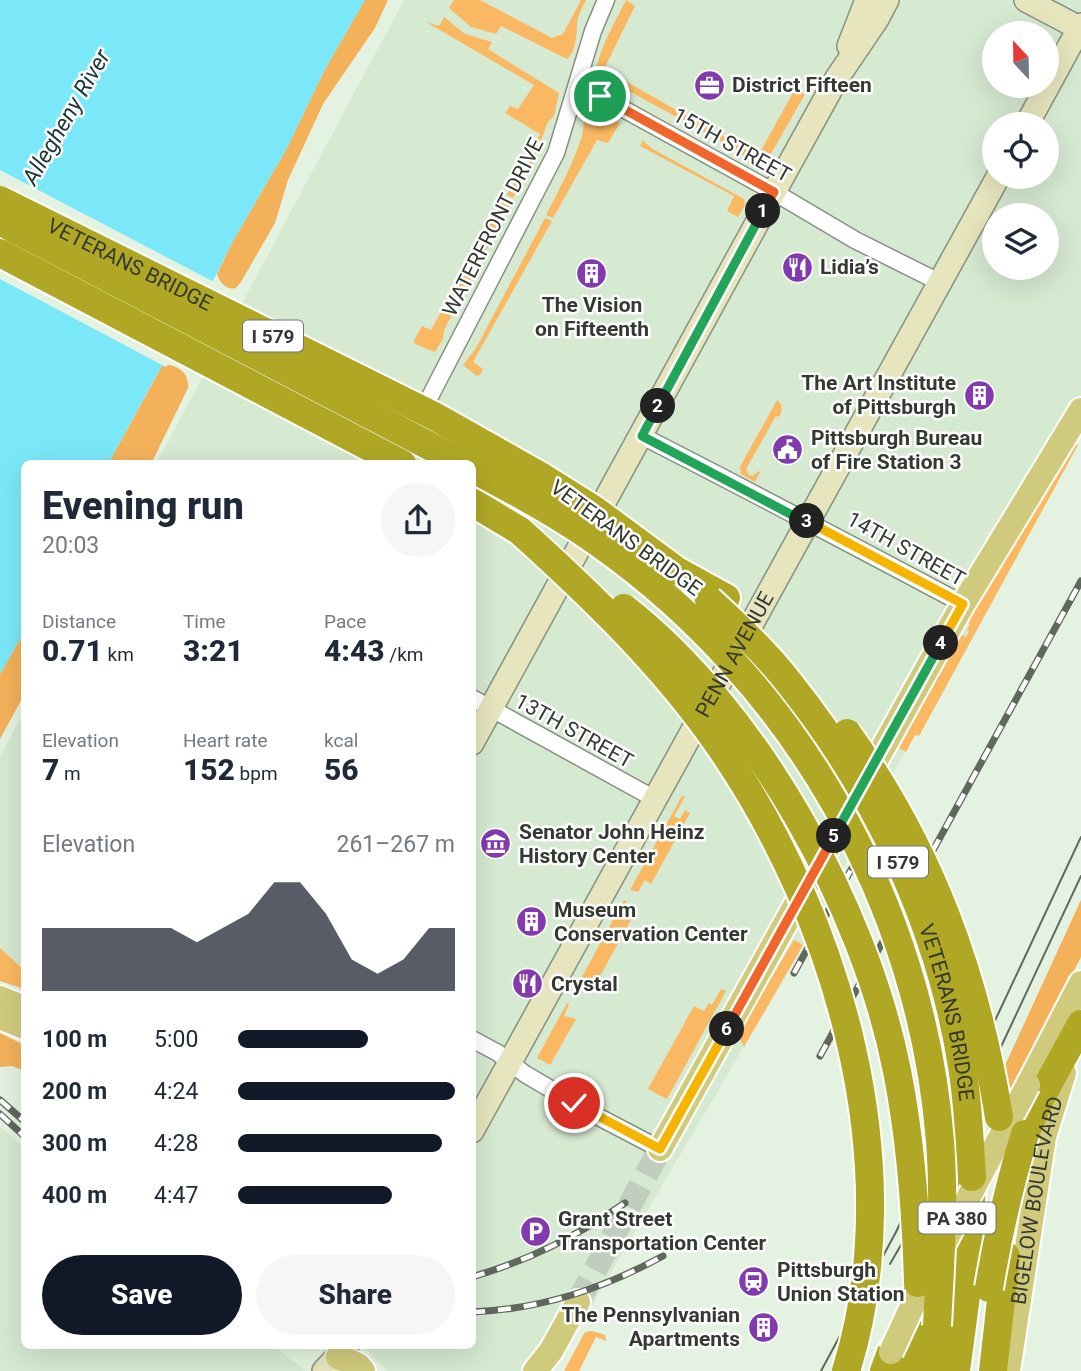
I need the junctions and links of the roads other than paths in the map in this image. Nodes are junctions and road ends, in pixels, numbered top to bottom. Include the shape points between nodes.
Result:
1 (606, 0) edge
2 (867, 0) edge
3 (887, 0) edge
4 (1026, 0) edge
5 (1080, 28) edge
6 (837, 78) junction
7 (578, 84) junction
8 (1034, 112) edge
9 (991, 189) edge
10 (774, 192) junction
11 (0, 200) edge
12 (0, 221) edge
13 (0, 253) edge
14 (939, 282) junction
15 (1081, 410) edge
16 (642, 436) junction
17 (394, 460) edge
18 (398, 460) edge
19 (456, 460) edge
20 (476, 470) edge
21 (476, 504) edge
22 (808, 521) junction
23 (520, 531) junction
24 (677, 570) junction
25 (963, 604) junction
26 (482, 704) edge
27 (476, 727) edge
28 (655, 799) junction
29 (1081, 983) edge
30 (0, 998) edge
31 (17, 1019) edge
32 (1081, 1024) edge
33 (1081, 1032) edge
34 (476, 1041) edge
35 (510, 1063) junction
36 (476, 1124) edge
37 (660, 1149) joint
38 (578, 1302) tunnel mouth
39 (336, 1358) edge
40 (549, 1361) edge
41 (891, 1366) edge
42 (363, 1371) edge
43 (536, 1371) edge
44 (846, 1371) edge
45 (933, 1371) edge
46 (956, 1371) edge
47 (977, 1371) edge
48 (993, 1371) edge
49 (1008, 1371) edge

1 - 7 street, WATERFRONT DRIVE
2 - 6 street
3 - 6 street
4 - 5 street
5 - 8 street
6 - 10 street
7 - 10 street, 15TH STREET
7 - 18 street, WATERFRONT DRIVE via 564,133 541,185
9 - 14 street, PENN AVENUE
10 - 14 street, 15TH STREET
10 - 16 street
11 - 24 highway, VETERANS BRIDGE / I 579, bridge via 434,416 593,509
12 - 19 highway, bridge
13 - 17 highway, I 579, bridge
14 - 22 street, PENN AVENUE
15 - 25 main road
16 - 22 street, 14TH STREET
16 - 26 street
20 - 45 highway, bridge via 600,543 712,638 792,734 850,830 905,957 933,1079 943,1202
21 - 23 highway
22 - 25 street, 14TH STREET
22 - 28 street, PENN AVENUE
23 - 41 highway, bridge via 637,618 705,687 772,776 819,855 882,1012 897,1069 914,1184 918,1283
23 - 44 highway, bridge via 617,623 671,682 752,797 801,892 841,1006 867,1147 871,1223 867,1286
24 - 46 highway, VETERANS BRIDGE / I 579, bridge via 751,639 827,733 886,832 927,933 962,1065 972,1177 966,1296
24 - 48 highway, bridge via 726,598 836,719 879,777 939,897 961,954 999,1117 1006,1180 1006,1254
25 - 37 main road
26 - 27 street
26 - 28 street, 13TH STREET
28 - 35 street, PENN AVENUE
29 - 41 main road, BIGELOW BOULEVARD / PA 380, bridge via 923,1283
30 - 31 main road
32 - 47 highway, bridge via 1040,1099 1010,1181
33 - 49 main road, BIGELOW BOULEVARD via 1044,1137
34 - 35 street
35 - 36 street, PENN AVENUE
35 - 37 street
38 - 40 main road
39 - 42 main road
40 - 43 main road

